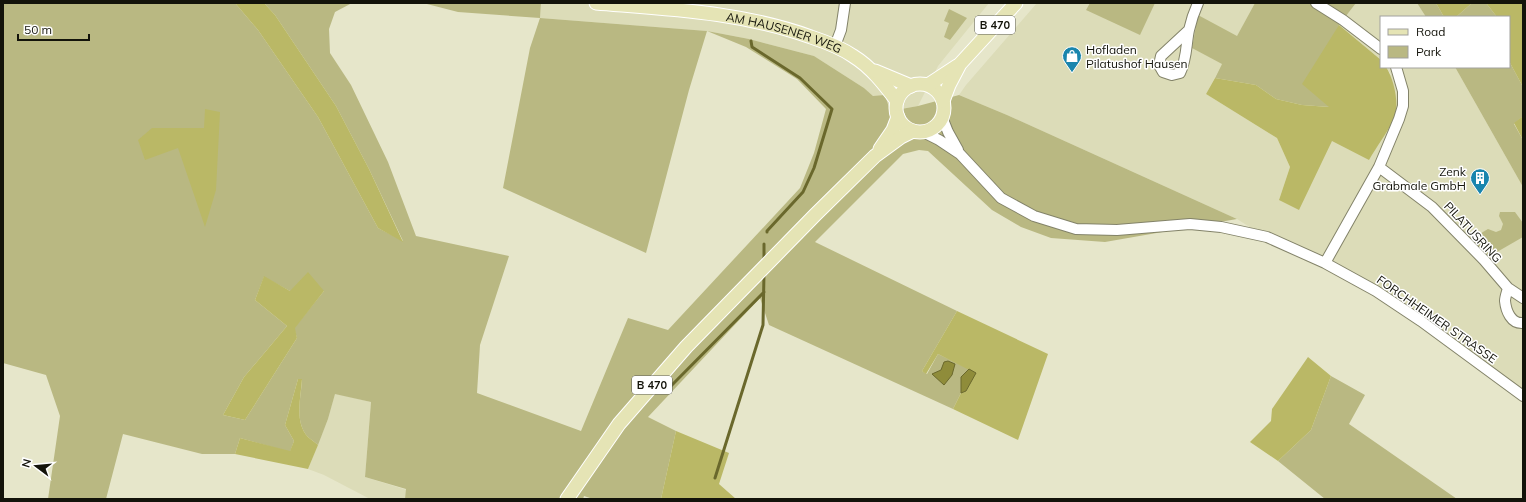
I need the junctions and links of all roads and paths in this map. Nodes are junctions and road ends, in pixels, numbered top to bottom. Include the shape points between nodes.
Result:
1 (596, 3) edge
2 (845, 3) edge
3 (1016, 3) edge
4 (1198, 3) edge
5 (1316, 3) edge
6 (1189, 30) dead end
7 (835, 46) junction
8 (1380, 49) edge
9 (960, 64) junction
10 (870, 68) junction
11 (1396, 68) edge
12 (928, 85) junction
13 (911, 86) junction
14 (897, 101) junction
15 (943, 101) junction
16 (898, 117) junction
17 (942, 117) junction
18 (918, 131) junction
19 (960, 154) junction
20 (875, 156) junction
21 (1379, 167) junction
22 (1325, 263) junction
23 (1508, 288) junction
24 (1523, 298) edge
25 (1523, 323) edge
26 (1523, 396) edge
27 (567, 499) edge

1 - 7 main road, AM HAUSENER WEG via 736,17 791,30
2 - 7 street via 841,30
3 - 9 main road, B 470
4 - 6 street
5 - 8 street via 1343,20
7 - 10 main road, AM HAUSENER WEG
9 - 12 main road, B 470
9 - 15 main road, B 470
10 - 13 main road
10 - 14 main road
11 - 21 street via 1403,91 1403,106
12 - 13 main road
12 - 15 main road via 940,94
13 - 14 main road
14 - 16 main road
15 - 17 main road
16 - 18 main road via 907,128
16 - 20 main road, B 470 via 893,130
17 - 18 main road via 931,129
17 - 19 street
18 - 19 street via 939,140
18 - 20 main road, B 470 via 901,137
19 - 22 street, FORCHHEIMER STRASSE via 1001,198 1034,216 1076,229 1117,230 1190,224 1221,228 1267,237
20 - 27 main road, B 470 via 686,346 619,424
21 - 22 street
21 - 23 street, PILATUSRING via 1432,207
22 - 26 street, FORCHHEIMER STRASSE via 1376,291 1421,321
23 - 24 street, PILATUSRING
23 - 25 street via 1505,301 1510,317 1514,322

